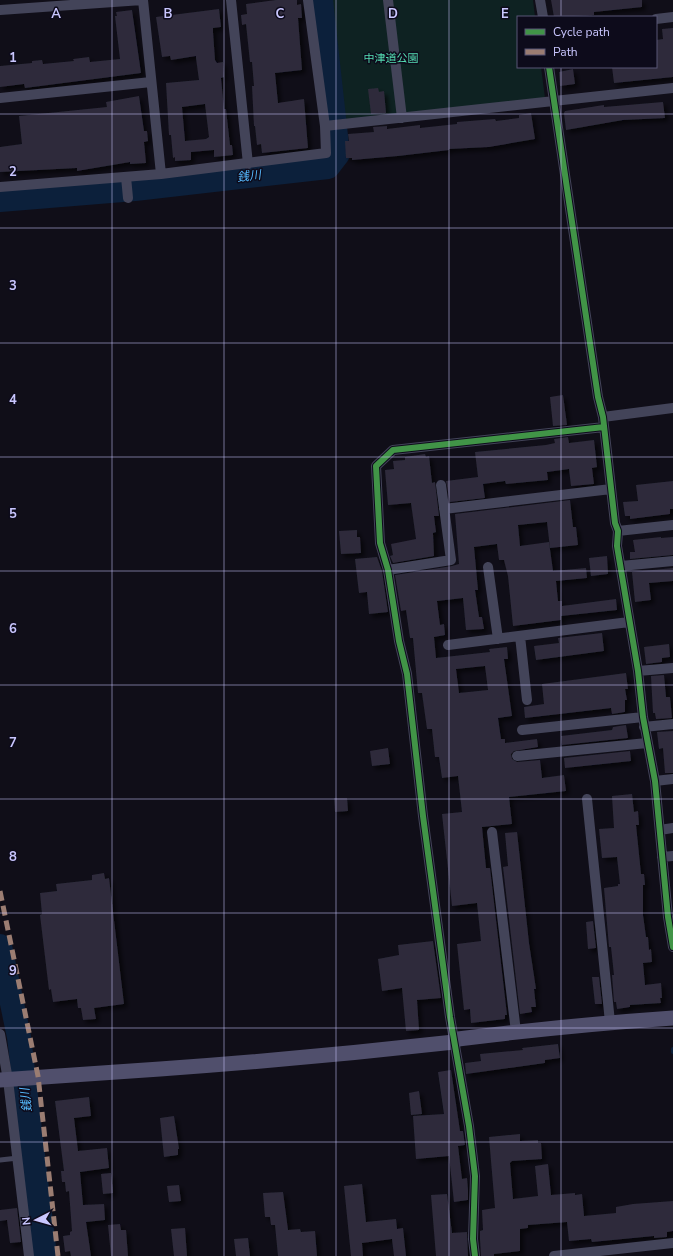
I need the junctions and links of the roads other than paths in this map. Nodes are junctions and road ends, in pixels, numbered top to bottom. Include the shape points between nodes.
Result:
1 (143, 0) edge
2 (231, 0) edge
3 (308, 0) edge
4 (388, 0) edge
5 (540, 0) edge
6 (0, 10) edge
7 (543, 16) edge
8 (673, 17) edge
9 (657, 19) edge
10 (549, 68) edge
11 (151, 82) junction
12 (673, 88) edge
13 (0, 98) edge
14 (552, 101) junction
15 (402, 118) junction
16 (332, 126) junction
17 (248, 164) junction
18 (162, 174) junction
19 (126, 177) junction
20 (0, 187) edge
21 (128, 198) dead end
22 (673, 408) edge
23 (604, 422) junction
24 (441, 485) dead end
25 (611, 489) junction
26 (444, 508) junction
27 (673, 525) edge
28 (618, 531) junction
29 (673, 561) edge
30 (621, 566) junction
31 (488, 567) dead end
32 (388, 570) junction
33 (629, 622) junction
34 (520, 636) junction
35 (498, 639) junction
36 (448, 645) dead end
37 (673, 668) edge
38 (638, 671) junction
39 (527, 700) dead end
40 (643, 722) junction
41 (673, 724) edge
42 (522, 730) dead end
43 (647, 743) junction
44 (517, 756) dead end
45 (673, 779) edge
46 (655, 780) junction
47 (587, 799) dead end
48 (673, 828) edge
49 (660, 830) junction
50 (492, 832) dead end
51 (673, 856) edge
52 (662, 857) junction
53 (671, 916) edge
54 (673, 947) edge
55 (673, 1018) edge
56 (610, 1022) junction
57 (516, 1032) junction
58 (0, 1034) edge
59 (454, 1042) junction
60 (7, 1080) edge
61 (18, 1158) junction
62 (0, 1160) edge
63 (673, 1243) edge
64 (29, 1256) edge
65 (475, 1256) edge
66 (554, 1256) edge

1 - 6 street
1 - 11 street
2 - 17 street
3 - 16 street
4 - 15 street
5 - 7 street
8 - 9 street
10 - 14 street
11 - 13 street
11 - 18 street
12 - 14 street
14 - 15 street
14 - 23 street
15 - 16 street
16 - 17 street via 326,153
17 - 18 street
18 - 19 street
19 - 20 street
19 - 21 street
22 - 23 street
23 - 25 street
23 - 32 street via 394,450 376,466 378,530
24 - 26 street
25 - 26 street
25 - 28 street
26 - 32 street via 451,560
27 - 28 street
28 - 30 street via 617,546
29 - 30 street
30 - 33 street
31 - 35 street
32 - 59 street via 398,641 407,674 422,816
33 - 34 street
33 - 38 street
34 - 35 street
34 - 39 street
35 - 36 street
37 - 38 street
38 - 40 street
40 - 41 street
40 - 42 street
40 - 43 street
43 - 44 street
43 - 46 street
45 - 46 street
46 - 49 street
47 - 56 street
48 - 49 street
49 - 52 street
50 - 57 street
51 - 52 street
52 - 53 street
53 - 54 street
55 - 56 street
56 - 57 street
57 - 59 street via 458,1038
58 - 60 street
59 - 60 street via 220,1064
59 - 65 street via 469,1126 474,1176
60 - 61 street
61 - 62 lane
61 - 64 street
63 - 66 street

